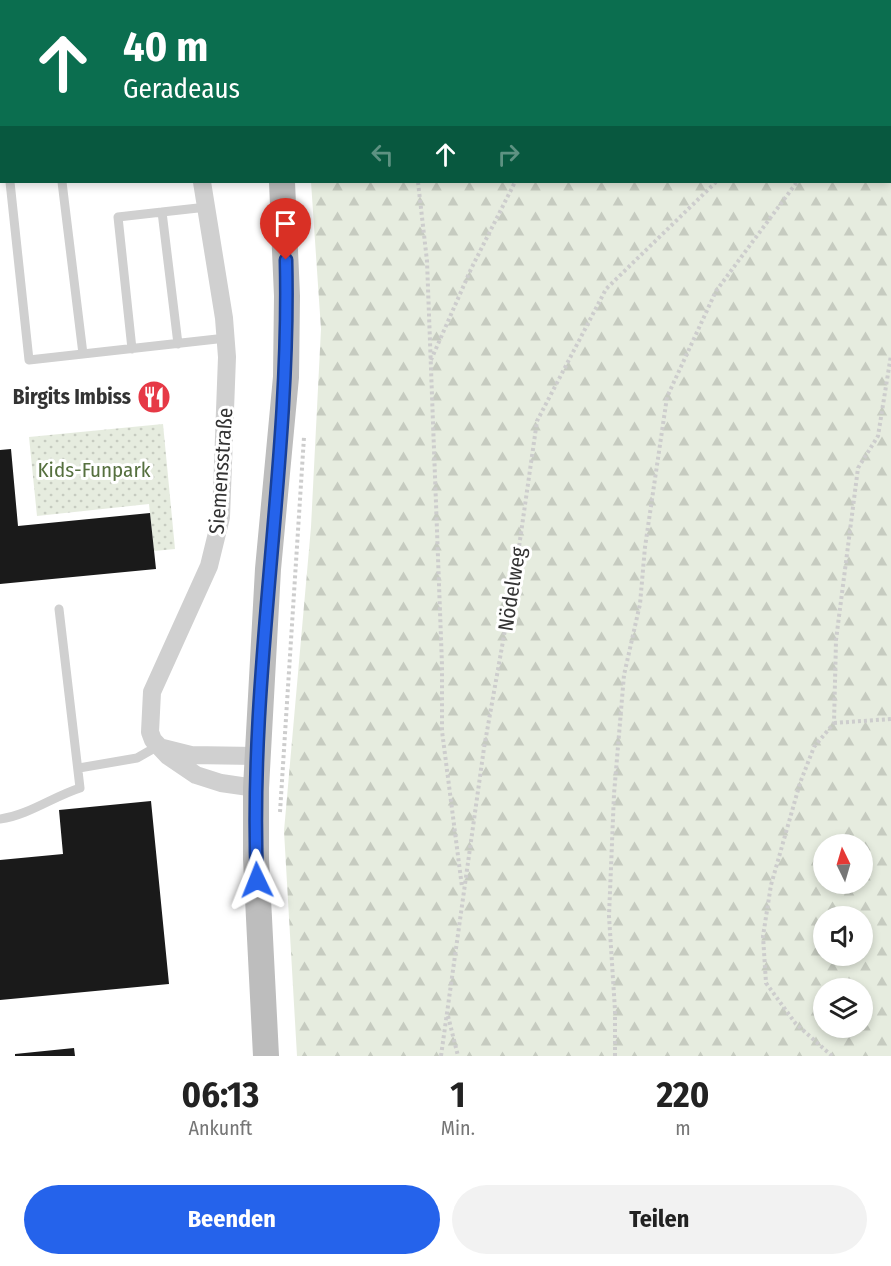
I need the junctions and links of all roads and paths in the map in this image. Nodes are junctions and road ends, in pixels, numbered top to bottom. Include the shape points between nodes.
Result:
1 (10, 183) edge
2 (62, 183) edge
3 (202, 183) edge
4 (282, 183) edge
5 (418, 183) edge
6 (514, 183) edge
7 (715, 183) edge
8 (796, 183) edge
9 (207, 207) junction
10 (162, 212) junction
11 (226, 338) junction
12 (178, 344) junction
13 (132, 349) junction
14 (82, 354) junction
15 (891, 355) edge
16 (431, 360) junction
17 (304, 431) dead end
18 (59, 609) dead end
19 (891, 719) edge
20 (834, 723) junction
21 (158, 746) junction
22 (257, 756) junction
23 (79, 768) junction
24 (256, 788) junction
25 (0, 819) edge
26 (279, 820) dead end
27 (463, 894) junction
28 (447, 1013) junction
29 (266, 1056) edge
30 (441, 1056) edge
31 (458, 1056) edge
32 (615, 1056) edge
33 (832, 1056) edge

1 - 14 lane via 29,360
2 - 14 lane
3 - 9 street, Siemensstraße
4 - 22 main road via 287,296 285,377
5 - 16 path via 427,261
6 - 16 path
7 - 27 path, Nödelweg via 606,289 537,421
8 - 32 path via 716,291 667,397 640,604 624,675 614,794 609,916
9 - 10 lane
9 - 11 street, Siemensstraße
10 - 12 lane
10 - 13 lane via 118,217
11 - 12 lane
11 - 21 street, Siemensstraße via 221,517 209,566 152,692 150,732
12 - 13 lane
13 - 14 lane
15 - 20 path via 878,436 858,468 836,640
16 - 27 path via 442,731
17 - 26 path
18 - 23 lane
19 - 20 path
20 - 33 path via 814,747 800,783 771,885 763,936 766,984 796,1024
21 - 22 street via 191,755
21 - 23 lane via 137,758
21 - 24 street via 196,775
22 - 24 main road
23 - 25 lane via 80,788 16,817
24 - 29 main road
27 - 28 path, Nödelweg
28 - 30 path, Nödelweg
28 - 31 path

